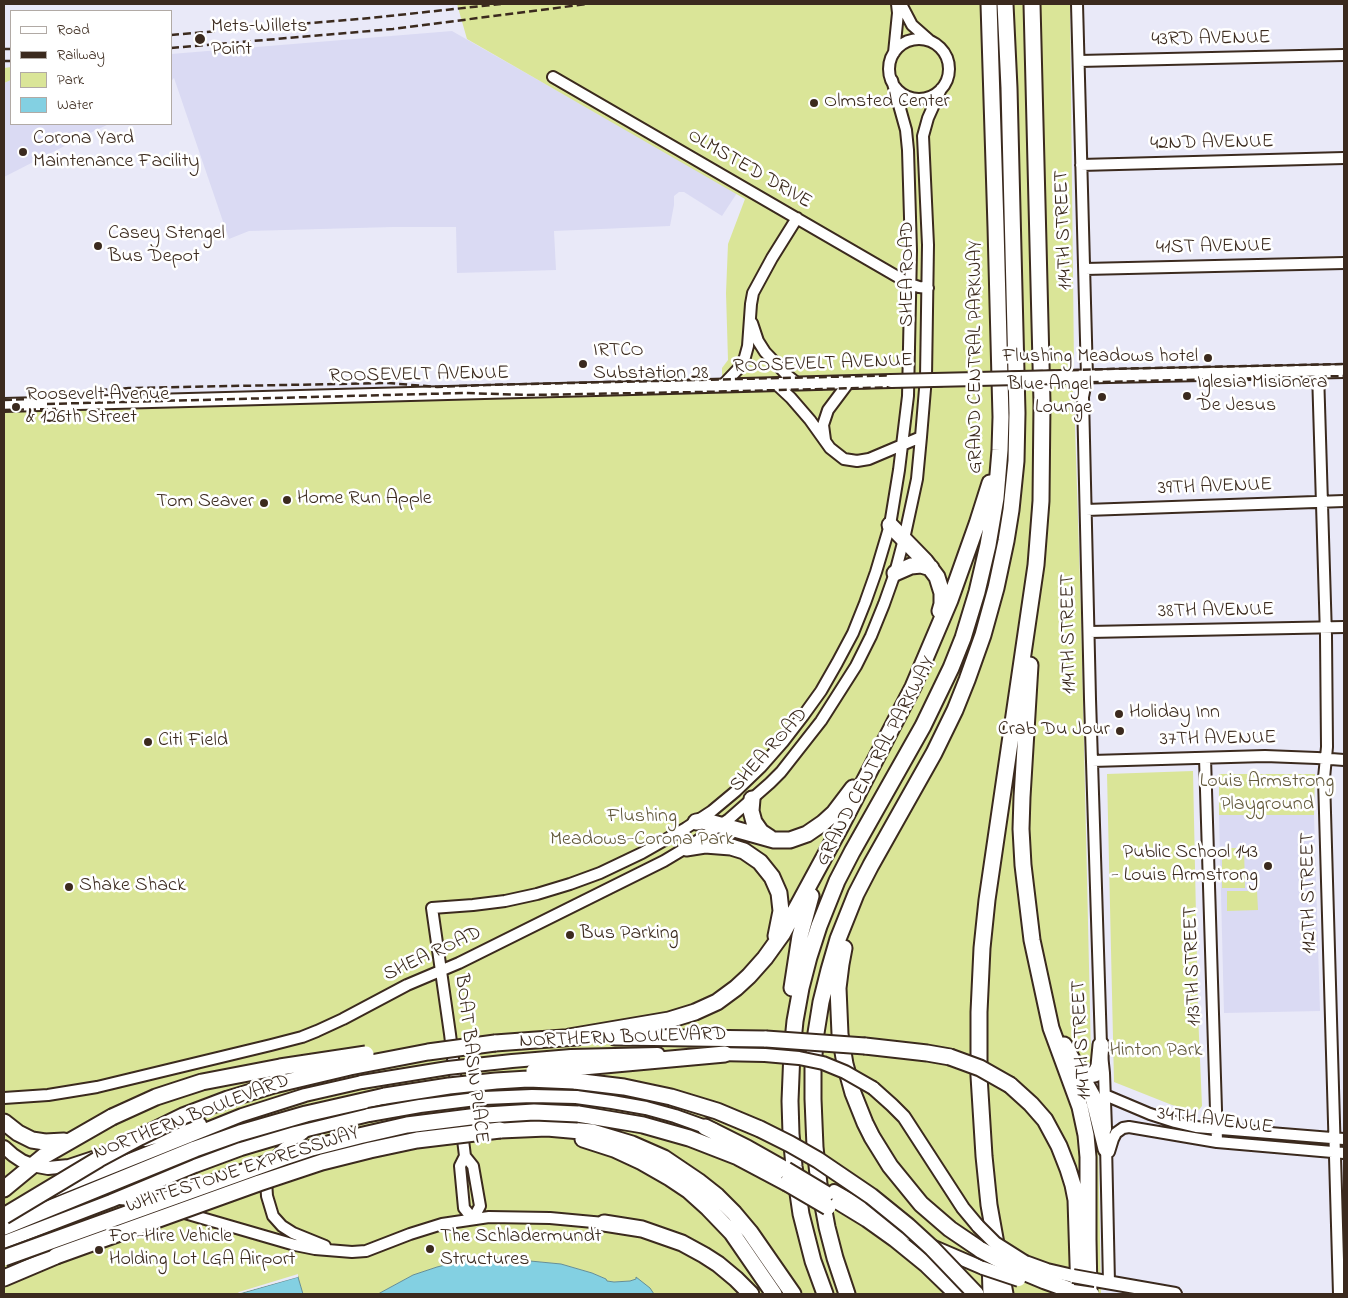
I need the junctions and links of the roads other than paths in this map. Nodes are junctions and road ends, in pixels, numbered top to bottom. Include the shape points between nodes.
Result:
1 (899, 4) edge
2 (989, 4) edge
3 (1005, 4) edge
4 (1032, 4) edge
5 (1077, 4) edge
6 (932, 42) junction
7 (894, 53) junction
8 (1344, 55) edge
9 (1079, 61) junction
10 (553, 77) dead end
11 (892, 80) junction
12 (941, 89) junction
13 (1344, 158) edge
14 (1081, 165) junction
15 (797, 218) junction
16 (1344, 263) edge
17 (1085, 269) junction
18 (910, 284) junction
19 (928, 288) junction
20 (750, 317) junction
21 (1344, 371) edge
22 (1318, 372) junction
23 (1087, 377) junction
24 (849, 382) junction
25 (776, 384) junction
26 (798, 384) junction
27 (722, 386) junction
28 (4, 405) edge
29 (1000, 418) junction
30 (921, 437) junction
31 (826, 443) junction
32 (903, 444) junction
33 (1344, 501) edge
34 (1322, 502) junction
35 (1086, 510) junction
36 (890, 525) junction
37 (904, 539) junction
38 (1038, 549) junction
39 (930, 568) junction
40 (895, 573) junction
41 (1344, 627) edge
42 (1326, 628) junction
43 (1089, 632) junction
44 (923, 665) junction
45 (893, 726) junction
46 (1205, 758) junction
47 (1326, 759) junction
48 (1344, 760) edge
49 (1092, 761) junction
50 (752, 799) junction
51 (696, 822) junction
52 (721, 825) junction
53 (842, 826) junction
54 (778, 841) junction
55 (686, 848) junction
56 (870, 865) junction
57 (432, 908) joint
58 (765, 958) junction
59 (441, 971) junction
60 (1046, 1005) junction
61 (569, 1037) junction
62 (495, 1043) junction
63 (1101, 1045) junction
64 (725, 1054) joint
65 (1076, 1065) junction
66 (572, 1068) junction
67 (1086, 1082) junction
68 (1010, 1085) junction
69 (1105, 1095) junction
70 (4, 1098) edge
71 (290, 1099) junction
72 (790, 1118) junction
73 (4, 1122) edge
74 (705, 1126) joint
75 (312, 1128) junction
76 (1216, 1129) junction
77 (580, 1134) junction
78 (1339, 1139) edge
79 (71, 1140) junction
80 (1217, 1142) junction
81 (4, 1147) edge
82 (1106, 1149) junction
83 (1340, 1153) edge
84 (465, 1156) junction
85 (1107, 1164) junction
86 (32, 1165) junction
87 (786, 1172) junction
88 (4, 1189) edge
89 (826, 1196) junction
90 (111, 1201) junction
91 (989, 1204) junction
92 (4, 1209) edge
93 (4, 1216) edge
94 (473, 1219) junction
95 (604, 1223) joint
96 (4, 1227) edge
97 (1088, 1239) junction
98 (4, 1242) edge
99 (332, 1250) junction
100 (4, 1258) edge
101 (1022, 1271) junction
102 (4, 1276) edge
103 (1075, 1287) edge
104 (1109, 1288) edge
105 (1093, 1290) edge
106 (752, 1294) edge
107 (774, 1294) edge
108 (793, 1294) edge
109 (825, 1294) edge
110 (847, 1294) edge
111 (946, 1294) edge
112 (957, 1294) edge
113 (976, 1294) edge
114 (991, 1294) edge
115 (1005, 1294) edge
116 (1175, 1294) edge
117 (1339, 1294) edge

1 - 6 street via 912,25
1 - 7 street
2 - 29 highway, GRAND CENTRAL PARKWAY
3 - 56 highway, GRAND CENTRAL PARKWAY via 1017,413 1009,526 992,604 961,695 934,753
4 - 38 highway via 1042,436
5 - 9 street, 114TH STREET
6 - 7 street via 913,40
6 - 12 street via 944,53 948,65 948,76
7 - 11 street via 890,69
8 - 9 street, 43RD AVENUE
9 - 14 street, 114TH STREET
10 - 15 street, OLMSTED DRIVE
11 - 12 street via 900,91 913,98 931,96
11 - 18 street, SHEA ROAD via 908,141
12 - 19 street, SHEA ROAD via 923,136
13 - 14 street, 42ND AVENUE
14 - 17 street, 114TH STREET
15 - 18 street, OLMSTED DRIVE
15 - 20 street via 756,286
16 - 17 street, 41ST AVENUE
17 - 23 street, 114TH STREET
18 - 19 street, OLMSTED DRIVE
18 - 32 street, SHEA ROAD via 908,396
19 - 30 street, SHEA ROAD
20 - 26 street via 765,352
20 - 27 street via 745,357
21 - 22 main road, ROOSEVELT AVENUE
22 - 23 main road, ROOSEVELT AVENUE
22 - 34 street, 112TH STREET
23 - 24 main road, ROOSEVELT AVENUE, bridge
23 - 35 street, 114TH STREET via 1083,397
24 - 26 main road, ROOSEVELT AVENUE
24 - 31 street via 826,415 823,426
25 - 26 main road, ROOSEVELT AVENUE
25 - 27 main road, ROOSEVELT AVENUE
25 - 31 street via 810,420
27 - 28 main road, ROOSEVELT AVENUE
29 - 44 highway via 994,466 985,501
29 - 72 highway, GRAND CENTRAL PARKWAY via 998,482 991,530 963,638 924,726 841,874 811,949 793,1036
30 - 32 street
30 - 37 street, SHEA ROAD via 917,479
31 - 32 street via 844,459 857,461 870,459
32 - 36 street, SHEA ROAD
33 - 34 street, 39TH AVENUE
34 - 35 street, 39TH AVENUE
34 - 42 street, 112TH STREET
35 - 43 street, 114TH STREET
36 - 37 highway
36 - 51 street, SHEA ROAD via 859,619 821,691 761,767 736,792
37 - 39 highway
37 - 40 street, SHEA ROAD
38 - 60 highway via 1021,829 1031,933
38 - 91 highway via 982,948 978,1068
39 - 40 highway via 911,566
39 - 44 highway via 939,582 942,604
40 - 50 street, SHEA ROAD via 871,636 839,694 797,752
41 - 42 street, 38TH AVENUE
42 - 43 street, 38TH AVENUE
42 - 47 street, 112TH STREET
43 - 49 street, 114TH STREET
44 - 45 highway
45 - 53 highway
45 - 54 highway via 834,813 807,834
46 - 47 street, 37TH AVENUE via 1281,756
46 - 49 street, 37TH AVENUE
46 - 76 street, 113TH STREET
47 - 48 street, 37TH AVENUE
47 - 78 street, 112TH STREET via 1324,778
49 - 63 street, 114TH STREET
50 - 52 street, SHEA ROAD
50 - 54 highway via 754,822 764,834
51 - 52 highway
51 - 57 street, SHEA ROAD via 629,860 553,889 505,901
52 - 54 highway
52 - 55 street, SHEA ROAD
53 - 58 highway via 783,933
53 - 72 highway via 810,898 799,942 786,1050
55 - 58 highway via 711,845 736,848 756,859 769,873 779,893 781,911 774,940
55 - 59 street, SHEA ROAD
56 - 101 highway, bridge via 848,934 839,981 840,1034 853,1093 872,1137 900,1180 922,1204 957,1234
56 - 110 highway, GRAND CENTRAL PARKWAY via 849,909 833,955 818,1018 814,1066 814,1131 819,1184 830,1243
57 - 59 street, BOAT BASIN PLACE
58 - 61 highway via 732,992 695,1012 674,1019
59 - 70 street, SHEA ROAD via 302,1037 97,1087
59 - 84 street, BOAT BASIN PLACE
60 - 65 highway
60 - 97 highway via 1054,1038 1085,1124
61 - 62 highway
61 - 68 highway, bridge via 766,1039 865,1046 950,1057 986,1070
62 - 79 highway, bridge via 361,1055 202,1082 142,1103
62 - 93 highway, bridge via 337,1070 274,1084 228,1099 126,1144
63 - 65 highway via 1095,1074 1085,1074
63 - 69 street, 114TH STREET
64 - 66 highway
64 - 101 main road, NORTHERN BOULEVARD, bridge via 799,1058 822,1063 873,1088 904,1118 963,1208
65 - 67 highway
66 - 71 main road, NORTHERN BOULEVARD, bridge via 464,1066 362,1082
66 - 96 highway, bridge via 463,1079 314,1112 240,1133
66 - 113 highway, bridge via 624,1087 717,1111 760,1128 818,1160 908,1226
67 - 69 highway
67 - 82 highway via 1094,1096
68 - 97 highway via 1049,1118 1069,1149 1083,1191
68 - 103 highway via 1045,1120 1073,1184 1076,1200
69 - 76 street, 34TH AVENUE via 1164,1119
69 - 82 street, 114TH STREET
71 - 86 main road via 69,1166
71 - 92 main road, NORTHERN BOULEVARD
72 - 109 highway, GRAND CENTRAL PARKWAY via 801,1214
73 - 79 highway via 32,1140
74 - 75 main road, bridge via 646,1108 612,1102 532,1096 420,1106
74 - 87 highway
75 - 90 main road via 226,1154
75 - 99 street via 274,1158 267,1175 267,1196 274,1216 282,1226
76 - 78 street, 34TH AVENUE
76 - 80 street, 113TH STREET
77 - 102 highway, WHITESTONE EXPRESSWAY, bridge via 568,1136 500,1130 458,1134 401,1143 322,1162
77 - 107 highway via 642,1162 694,1196 732,1234
77 - 108 highway via 605,1135 637,1146 671,1162 698,1180 750,1232
78 - 83 street, 112TH STREET
79 - 86 highway
80 - 83 street, 34TH AVENUE
80 - 85 street, 34TH AVENUE via 1125,1128 1113,1139
81 - 86 main road via 18,1159
82 - 85 street, 114TH STREET
83 - 117 street, 112TH STREET
84 - 94 street, BOAT BASIN PLACE via 460,1166 464,1208
84 - 94 street, BOAT BASIN PLACE via 473,1166 480,1206
85 - 104 street, 114TH STREET
86 - 88 highway
87 - 89 highway, bridge
87 - 100 highway, bridge via 643,1124 578,1114 478,1115 407,1125 312,1148
89 - 101 main road, bridge via 983,1268
89 - 111 highway
89 - 112 highway via 902,1244
90 - 98 main road
90 - 99 street via 148,1202 287,1243
91 - 114 highway
91 - 115 highway
94 - 95 street via 521,1217
94 - 99 street via 442,1224 366,1251
95 - 106 highway via 650,1232 704,1254
97 - 105 highway
101 - 103 highway via 1045,1281
103 - 105 main road, bridge
104 - 105 main road
104 - 116 main road

